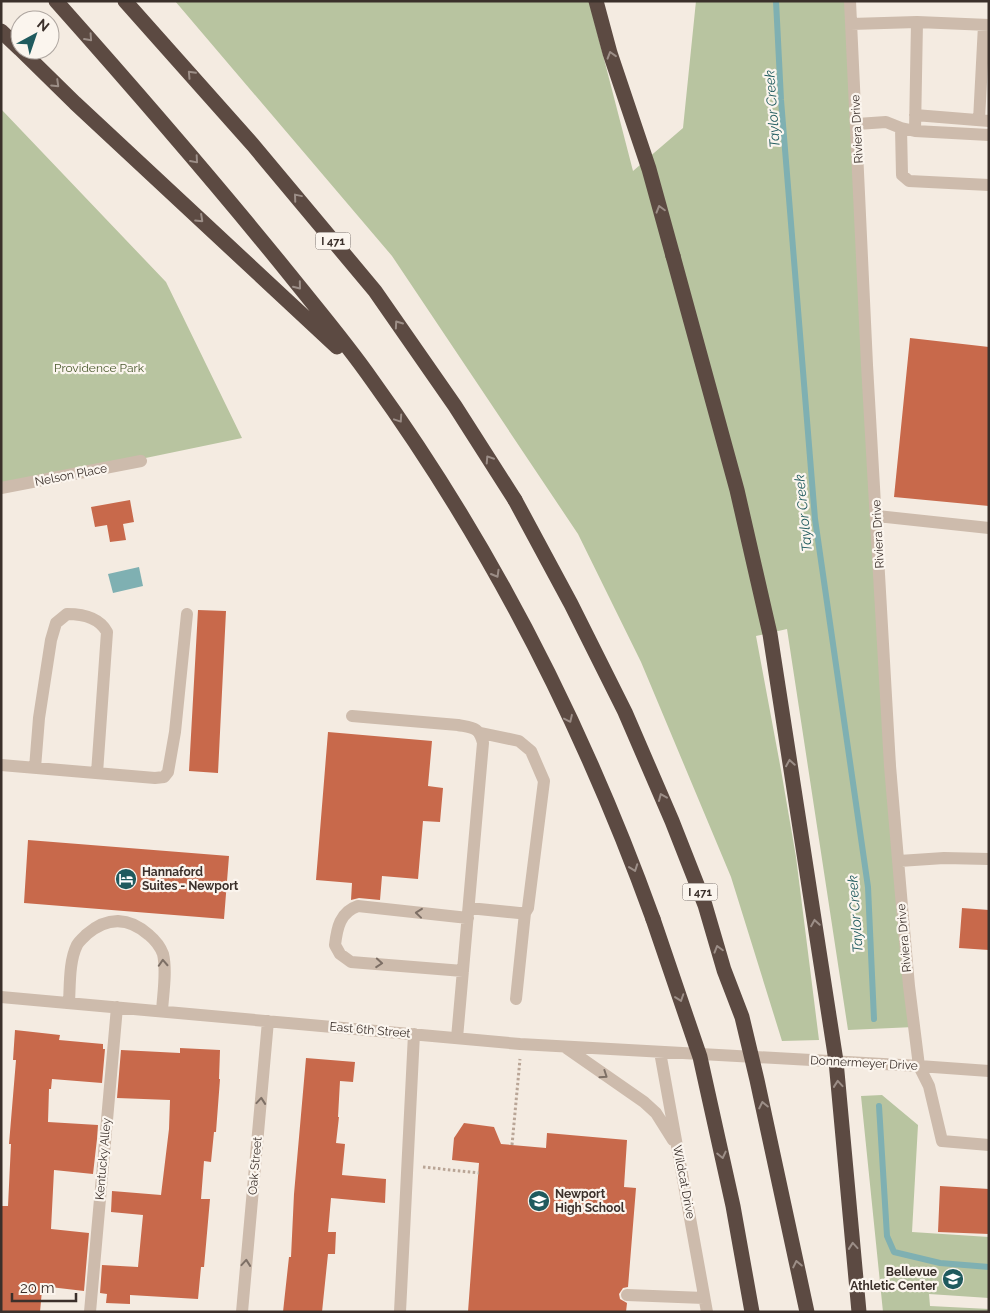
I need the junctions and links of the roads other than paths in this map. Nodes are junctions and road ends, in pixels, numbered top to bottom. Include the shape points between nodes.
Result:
1 (56, 1) edge
2 (125, 1) edge
3 (596, 1) edge
4 (850, 1) edge
5 (917, 22) junction
6 (851, 24) junction
7 (986, 25) edge
8 (1, 31) edge
9 (10, 40) edge
10 (30, 60) edge
11 (915, 116) junction
12 (984, 120) edge
13 (857, 124) junction
14 (901, 128) junction
15 (915, 131) junction
16 (989, 135) edge
17 (989, 185) edge
18 (372, 379) junction
19 (141, 461) dead end
20 (1, 488) edge
21 (877, 516) junction
22 (989, 528) edge
23 (187, 614) dead end
24 (352, 716) dead end
25 (481, 733) junction
26 (1, 766) edge
27 (34, 768) junction
28 (97, 774) junction
29 (989, 859) edge
30 (899, 861) junction
31 (468, 913) junction
32 (525, 913) junction
33 (463, 971) junction
34 (1, 997) edge
35 (516, 1000) dead end
36 (69, 1002) junction
37 (117, 1007) junction
38 (162, 1012) junction
39 (268, 1021) junction
40 (414, 1034) junction
41 (457, 1038) junction
42 (565, 1047) junction
43 (660, 1052) junction
44 (738, 1057) joint
45 (919, 1066) junction
46 (989, 1071) edge
47 (989, 1145) edge
48 (677, 1147) junction
49 (627, 1295) dead end
50 (704, 1298) junction
51 (90, 1312) edge
52 (242, 1312) edge
53 (400, 1312) edge
54 (707, 1312) edge
55 (752, 1312) edge
56 (807, 1312) edge
57 (860, 1312) edge

1 -> 18 highway via 225,194
56 -> 2 highway, I 471, bridge via 742,1017 705,905 625,712 571,604 515,500 375,291 247,137
57 -> 3 highway, bridge via 836,1061 770,634 737,490 673,256
4 - 6 street, Riviera Drive
5 - 6 street
5 - 7 street
5 - 11 street
6 - 13 street, Riviera Drive
7 - 12 street
8 - 9 highway
10 -> 18 highway
11 - 12 street
11 - 15 street
13 - 14 street via 886,122
13 - 21 street, Riviera Drive
14 - 15 street
14 - 17 street via 902,175 909,180
15 - 16 street
18 -> 55 highway, bridge via 472,531 516,608 628,851 700,1057 733,1206
19 - 20 street, Nelson Place
21 - 22 street
21 - 30 street, Riviera Drive via 890,766
23 - 28 street via 168,772 164,777 155,778
24 - 25 street via 458,724
25 - 31 street via 483,744
25 - 32 street via 519,741 531,751 544,781
26 - 27 street
27 - 28 street
27 - 28 street via 39,718 56,622 68,614 82,614 98,621 107,632
29 - 30 street
30 - 45 street, Riviera Drive
31 - 32 street
31 - 33 street
31 -> 33 street via 358,906 341,918 335,945 340,954 351,962
32 - 35 street
33 - 41 street
34 - 36 street, East 6th Street
36 - 37 street, East 6th Street
38 -> 36 street via 164,967 160,946 143,930 120,921 99,925 77,946 72,963
37 - 38 street, East 6th Street
37 - 51 street, Kentucky Alley
38 - 39 street, East 6th Street
39 - 40 street, East 6th Street
52 -> 39 street, Oak Street
40 - 41 street, East 6th Street
40 - 53 street
41 - 42 street, East 6th Street
42 - 43 street, East 6th Street
42 -> 48 street via 644,1102 656,1113
43 - 44 street, East 6th Street
43 - 48 street, Wildcat Drive
44 - 45 street, Donnermeyer Drive
45 - 46 street, Donnermeyer Drive
45 - 47 street, Riviera Drive via 929,1086 942,1141
48 - 50 street, Wildcat Drive
49 - 50 street
50 - 54 street, Wildcat Drive

